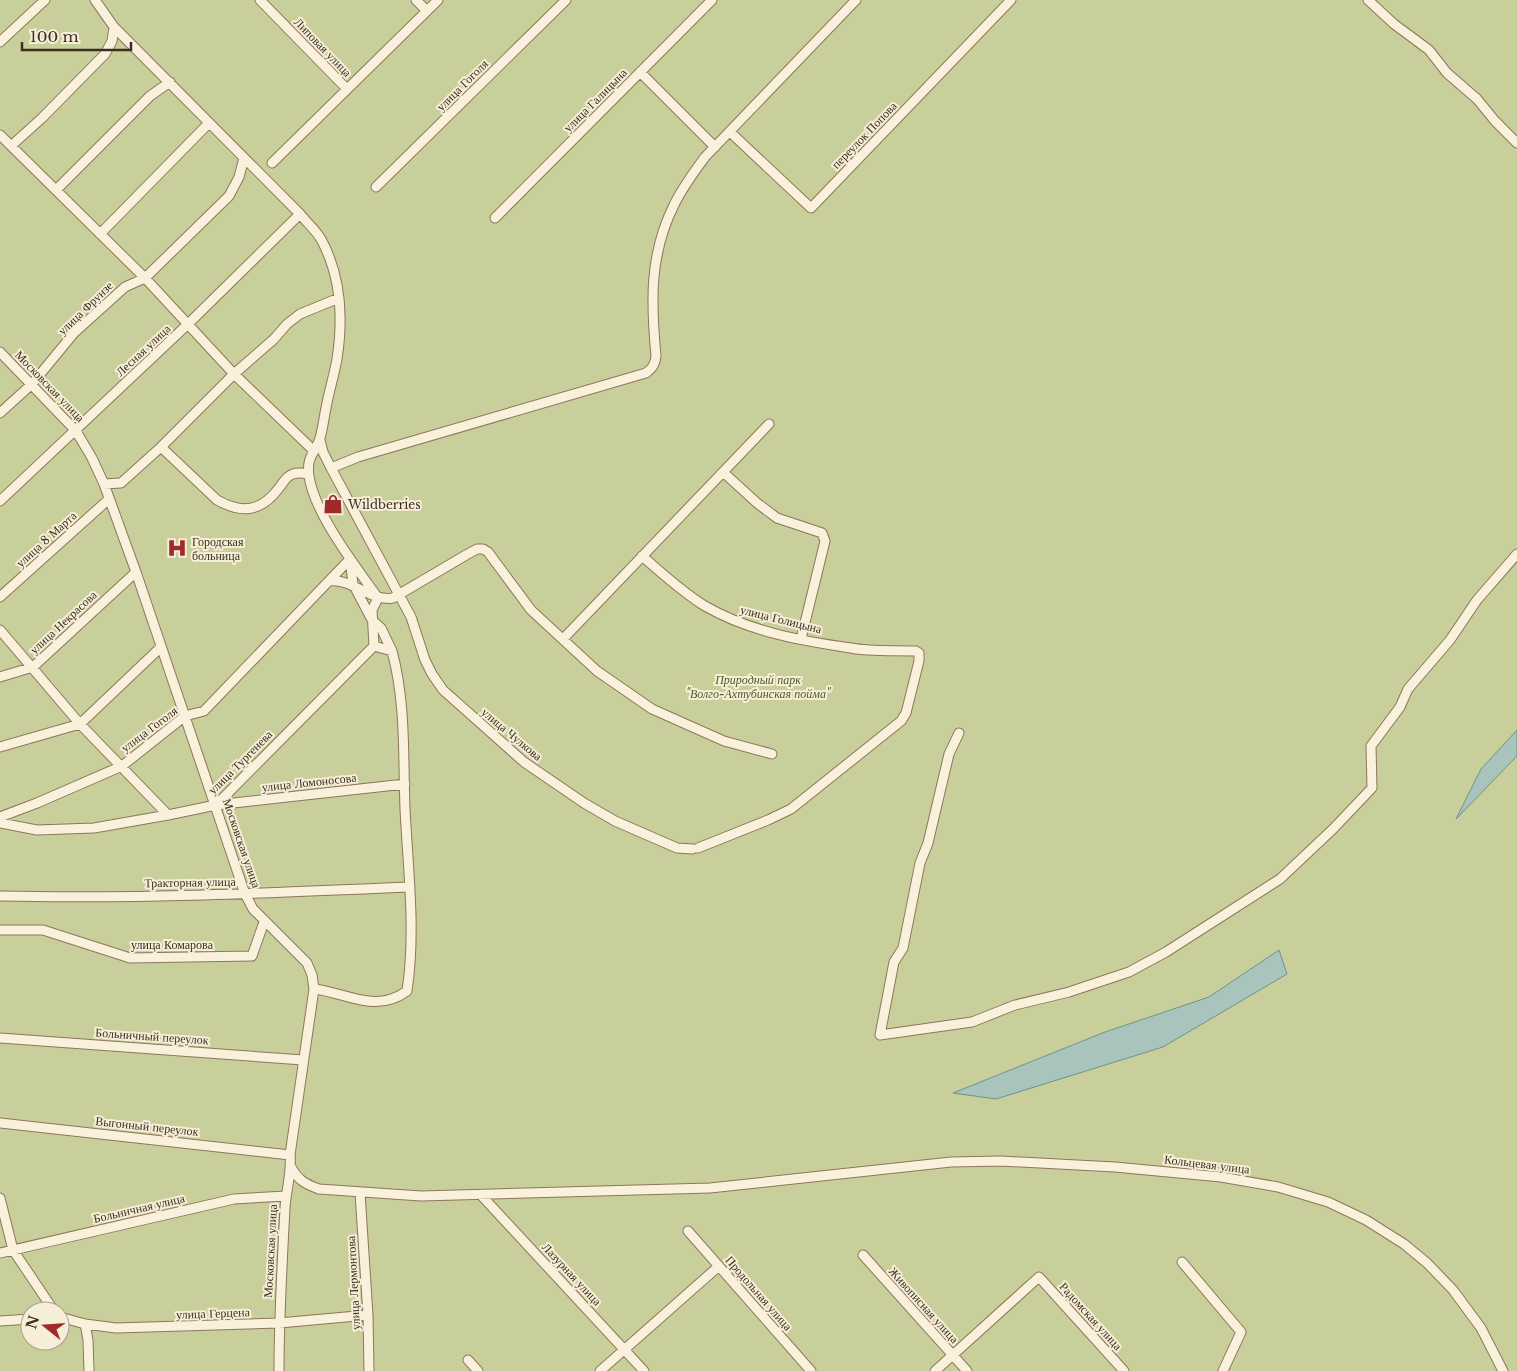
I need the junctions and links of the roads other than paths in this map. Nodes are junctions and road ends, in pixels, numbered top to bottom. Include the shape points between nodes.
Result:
1 (45, 0) edge
2 (95, 0) edge
3 (260, 0) edge
4 (416, 0) edge
5 (438, 0) edge
6 (566, 0) edge
7 (712, 0) edge
8 (856, 0) edge
9 (1012, 0) edge
10 (1368, 0) edge
11 (427, 11) junction
12 (114, 26) junction
13 (0, 42) edge
14 (640, 72) junction
15 (170, 82) junction
16 (347, 89) junction
17 (209, 123) junction
18 (730, 132) junction
19 (0, 135) edge
20 (1517, 143) edge
21 (11, 146) junction
22 (715, 147) junction
23 (244, 158) junction
24 (272, 163) dead end
25 (376, 187) dead end
26 (56, 190) junction
27 (300, 214) junction
28 (495, 218) dead end
29 (100, 234) junction
30 (145, 278) junction
31 (339, 298) junction
32 (188, 324) junction
33 (0, 352) edge
34 (234, 374) junction
35 (32, 384) junction
36 (0, 413) edge
37 (769, 424) dead end
38 (76, 431) junction
39 (320, 440) junction
40 (161, 447) junction
41 (313, 450) junction
42 (331, 468) junction
43 (723, 472) junction
44 (308, 474) junction
45 (104, 484) junction
46 (109, 499) junction
47 (0, 500) edge
48 (1517, 554) edge
49 (642, 556) junction
50 (350, 559) junction
51 (136, 572) junction
52 (329, 581) junction
53 (353, 584) junction
54 (399, 593) junction
55 (0, 598) edge
56 (378, 598) junction
57 (372, 620) junction
58 (0, 630) edge
59 (563, 639) junction
60 (802, 639) junction
61 (374, 646) junction
62 (161, 648) junction
63 (392, 651) junction
64 (33, 667) junction
65 (0, 678) edge
66 (185, 716) junction
67 (80, 724) junction
68 (959, 733) dead end
69 (0, 747) edge
70 (772, 754) dead end
71 (122, 766) junction
72 (405, 784) junction
73 (216, 805) junction
74 (168, 815) junction
75 (0, 817) edge
76 (0, 823) edge
77 (695, 848) joint
78 (410, 887) junction
79 (245, 894) junction
80 (0, 896) edge
81 (264, 922) junction
82 (0, 930) edge
83 (314, 989) junction
84 (0, 1039) edge
85 (303, 1060) junction
86 (0, 1122) edge
87 (290, 1155) junction
88 (291, 1167) junction
89 (360, 1193) junction
90 (482, 1195) junction
91 (286, 1196) junction
92 (0, 1198) edge
93 (688, 1231) dead end
94 (13, 1250) junction
95 (0, 1253) edge
96 (863, 1255) dead end
97 (1182, 1262) dead end
98 (719, 1266) junction
99 (47, 1301) edge
100 (368, 1315) junction
101 (20, 1320) edge
102 (70, 1320) edge
103 (0, 1321) edge
104 (279, 1323) junction
105 (85, 1324) junction
106 (625, 1349) junction
107 (953, 1355) junction
108 (468, 1360) dead end
109 (89, 1371) edge
110 (279, 1371) edge
111 (369, 1371) edge
112 (478, 1371) edge
113 (600, 1371) edge
114 (644, 1371) edge
115 (811, 1371) edge
116 (934, 1371) edge
117 (967, 1371) edge
118 (1124, 1371) edge
119 (1223, 1371) edge
120 (1504, 1371) edge

1 - 13 street
2 - 12 street
3 - 16 street, Липовая улица
4 - 11 street
5 - 11 street
6 - 25 street, улица Гоголя
7 - 14 street, улица Галицына
8 - 18 street
9 - 18 street, переулок Попова via 810,208
10 - 20 street via 1429,50 1447,73
11 - 16 street
12 - 15 street
12 - 21 street via 112,41 105,54
14 - 22 street
14 - 28 street, улица Галицына
15 - 17 street
15 - 26 street via 150,96
16 - 24 street
17 - 23 street
17 - 29 street
18 - 22 street
19 - 21 street
21 - 26 street
22 - 42 street via 686,183 664,229 652,283 656,363 652,369 358,457
23 - 27 street
23 - 30 street, улица Фрунзе via 229,196
26 - 29 street
27 - 31 street via 321,239 333,267
27 - 32 street, Лесная улица
29 - 30 street
30 - 32 street
30 - 35 street, улица Фрунзе via 125,287 74,333
31 - 34 street via 300,314
31 - 39 street via 337,361
32 - 34 street
32 - 38 street, Лесная улица
33 - 35 street, Московская улица
34 - 40 street
34 - 41 street
35 - 36 street, улица Фрунзе
35 - 38 street, Московская улица
37 - 43 street
38 - 45 street, Московская улица
38 - 47 street, Лесная улица
39 - 41 street
39 - 42 street, улица Чулкова
40 - 44 street via 217,500 239,509 249,509 268,500 290,475 297,472
40 - 45 street via 121,483
41 - 44 street
42 - 54 street, улица Чулкова
43 - 49 street
43 - 60 street via 777,518 822,533 825,541
44 - 50 street via 315,500
45 - 46 street, Московская улица
46 - 51 street, Московская улица
46 - 55 street, улица 8 Марта
48 - 68 street via 1408,689 1400,707 1371,746 1372,788 1280,879 1129,972 972,1022 880,1035 894,962 903,948 920,862 928,844 949,754
49 - 59 street
49 - 60 street, улица Голицына via 677,586 735,622
50 - 52 street, улица Гоголя
50 - 53 street
50 - 56 street
51 - 62 street, Московская улица
51 - 64 street, улица Некрасова
52 - 53 street
52 - 66 street, улица Гоголя via 204,711
53 - 56 street
53 - 57 street
54 - 56 street via 393,598
54 - 59 street via 483,548 532,610
54 - 77 street, улица Чулкова via 412,617 425,660 443,690 524,762 615,821 677,848
56 - 57 street via 372,610
57 - 61 street
57 - 63 street via 381,628
58 - 64 street
59 - 70 street via 597,671 652,709 724,741
60 - 77 street, улица Голицына via 844,647 919,653 901,721 791,809
61 - 63 street
61 - 73 street, улица Тургенева
62 - 66 street, Московская улица
62 - 67 street
63 - 72 street via 401,690
64 - 65 street, улица Некрасова
64 - 67 street
66 - 71 street, улица Гоголя
66 - 73 street, Московская улица
67 - 69 street
67 - 71 street
71 - 74 street
71 - 75 street, улица Гоголя
72 - 73 street, улица Ломоносова
72 - 78 street
73 - 74 street, улица Тургенева
73 - 79 street, Московская улица
74 - 76 street, улица Тургенева via 94,828 37,830
78 - 79 street, Тракторная улица
78 - 83 street via 407,991 398,998 376,1003
79 - 80 street, Тракторная улица
79 - 81 street, Московская улица
81 - 82 street, улица Комарова via 252,956 130,958 43,930
81 - 83 street, Московская улица via 307,963
83 - 85 street, Московская улица
84 - 85 street, Больничный переулок
85 - 87 street, Московская улица
86 - 87 street, Выгонный переулок
87 - 88 street, Московская улица
88 - 89 street, Кольцевая улица via 306,1185
88 - 91 street, Московская улица
89 - 90 street, Кольцевая улица
89 - 100 street, улица Лермонтова
90 - 106 street, Лазурная улица
90 - 120 street, Кольцевая улица via 710,1188 951,1162 1001,1161 1134,1169 1278,1186 1344,1209 1410,1249 1453,1290 1481,1328
91 - 94 street, Больничная улица via 234,1199
91 - 104 street, Московская улица
92 - 94 street
93 - 98 street, Продольная улица
94 - 95 street, Больничная улица
94 - 99 street
96 - 107 street, Живописная улица
97 - 119 street via 1241,1332
98 - 106 street
98 - 115 street, Продольная улица
100 - 104 street, улица Герцена
100 - 111 street, улица Лермонтова
101 - 103 street
102 - 105 street, улица Герцена
104 - 105 street, улица Герцена via 116,1328
104 - 110 street, Московская улица
105 - 109 street
106 - 113 street
106 - 114 street, Лазурная улица
107 - 116 street
107 - 117 street, Живописная улица
107 - 118 street, Радомская улица via 1039,1277
108 - 112 street

